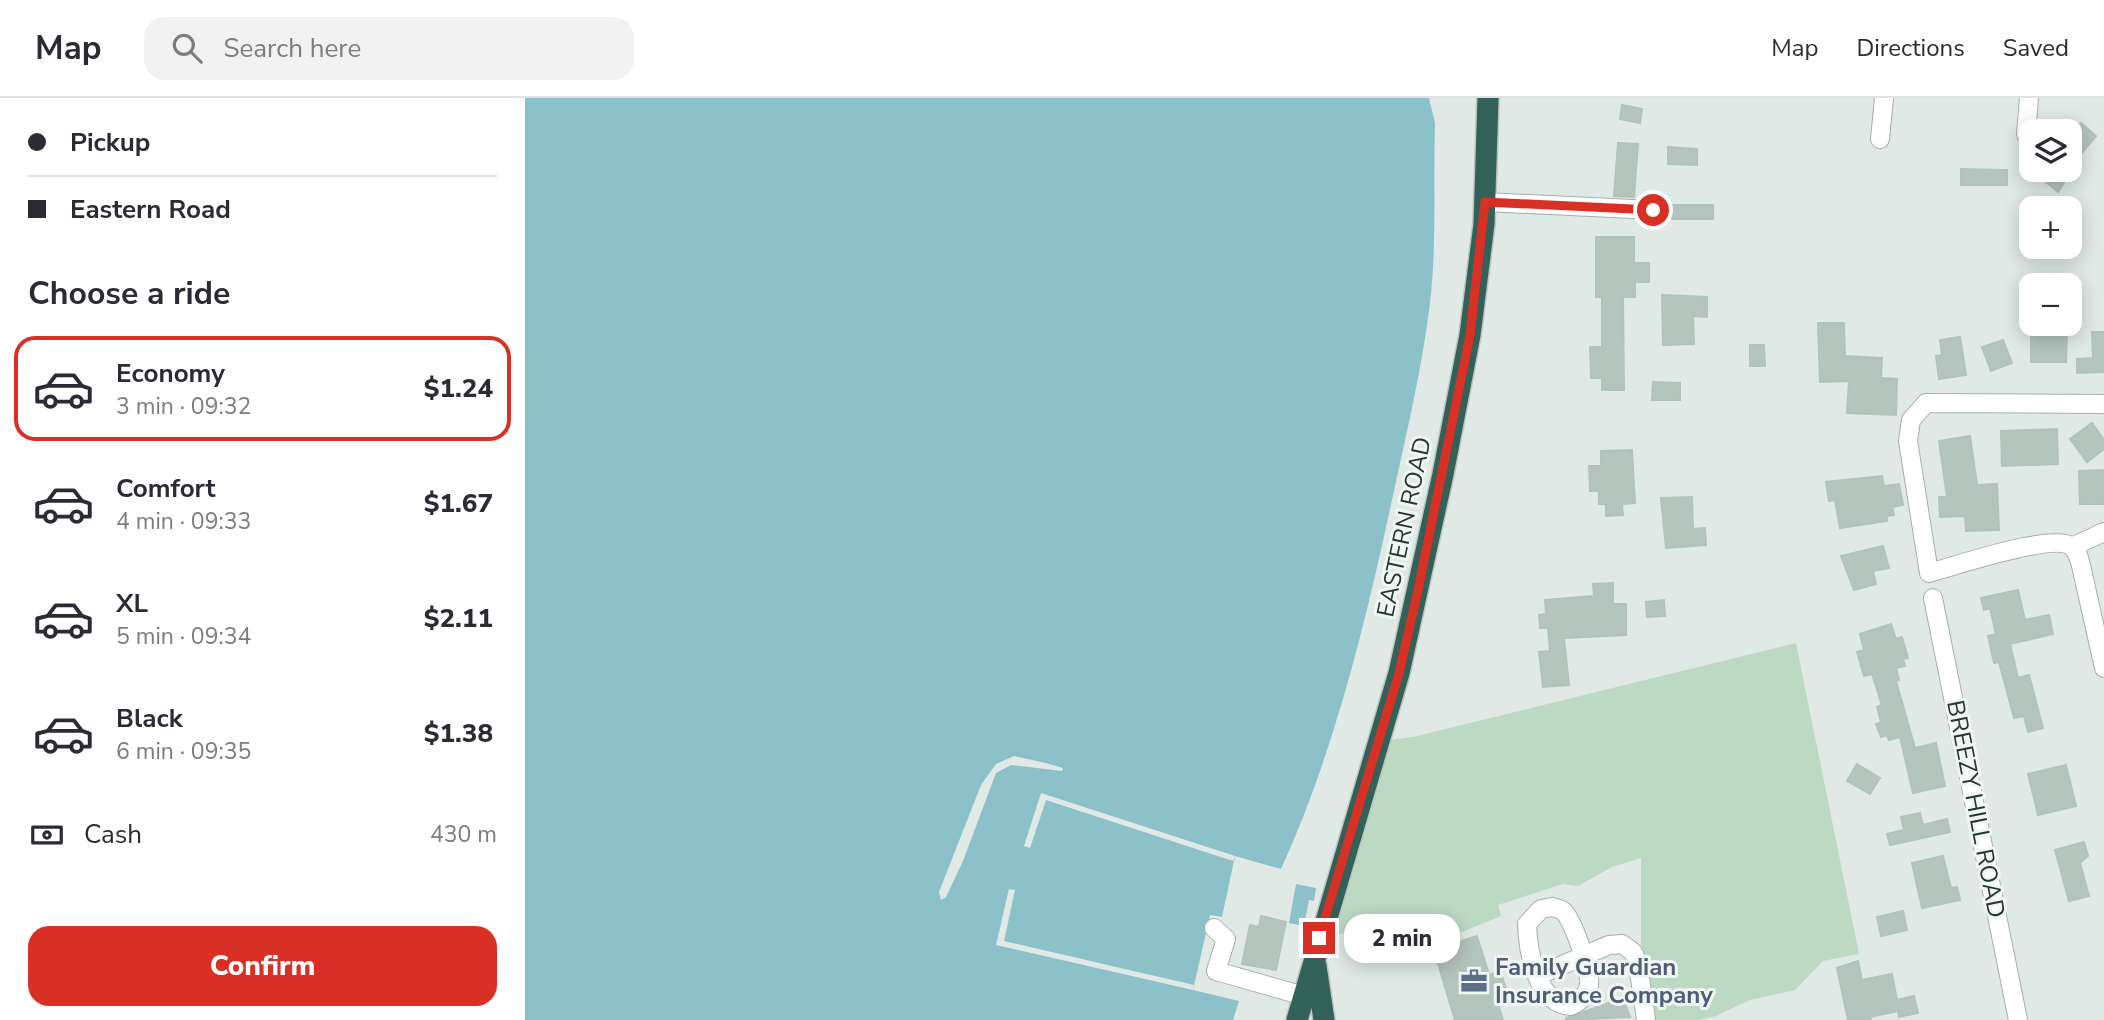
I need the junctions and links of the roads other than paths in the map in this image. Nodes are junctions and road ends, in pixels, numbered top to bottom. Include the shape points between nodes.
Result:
1 (1488, 98) edge
2 (1884, 98) edge
3 (2029, 98) edge
4 (2027, 119) edge
5 (1880, 139) dead end
6 (1485, 202) junction
7 (1653, 210) dead end
8 (2104, 404) edge
9 (2104, 531) edge
10 (2072, 547) junction
11 (1933, 598) dead end
12 (2104, 668) edge
13 (1214, 928) dead end
14 (1583, 956) junction
15 (1314, 957) junction
16 (1539, 975) junction
17 (1304, 996) junction
18 (1297, 1020) edge
19 (1324, 1020) edge
20 (1646, 1020) edge
21 (2018, 1020) edge

1 - 6 highway, EASTERN ROAD
2 - 5 street
3 - 4 street
6 - 7 street
6 - 15 highway, EASTERN ROAD via 1470,335 1404,649
8 - 10 street via 1941,401 1926,403 1916,411 1908,429 1929,573 2048,542
9 - 10 street
10 - 12 street via 2083,570
11 - 21 street, BREEZY HILL ROAD
13 - 17 street via 1226,939 1216,971
14 - 16 street
14 - 16 street via 1589,984 1580,1001 1571,1006 1551,1000
14 - 16 street via 1563,911 1541,909 1527,924 1528,947
14 - 20 street via 1609,945 1622,944 1633,952
15 - 17 highway, EASTERN ROAD
15 - 19 highway
17 - 18 highway, EASTERN ROAD

